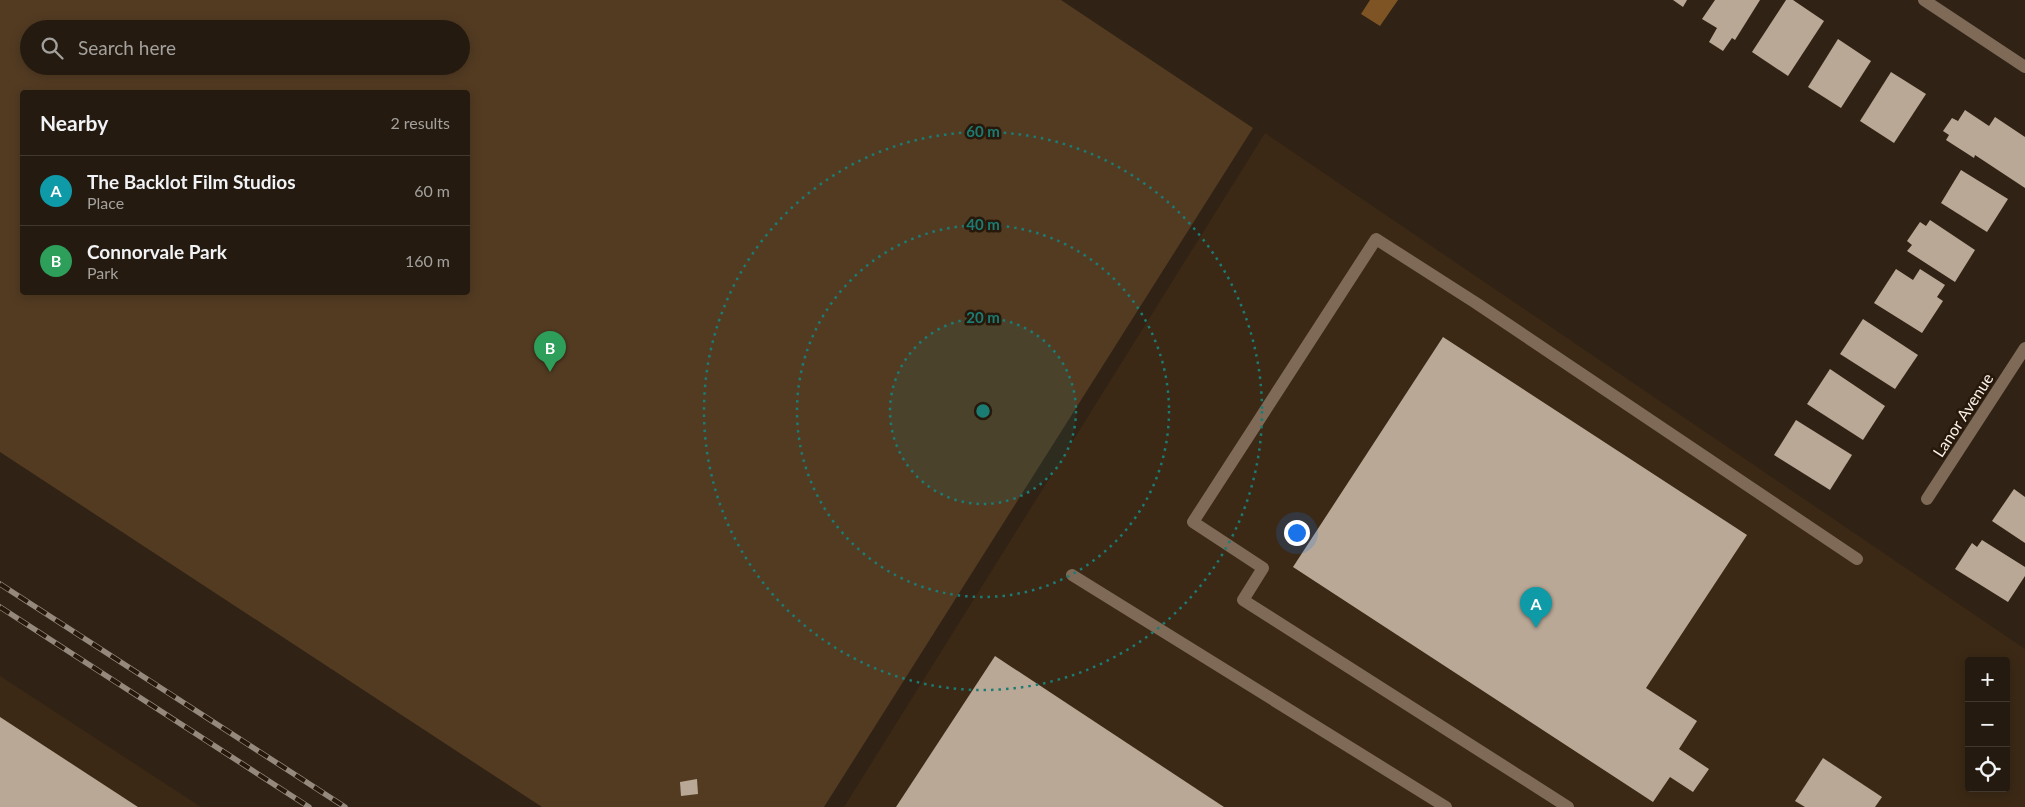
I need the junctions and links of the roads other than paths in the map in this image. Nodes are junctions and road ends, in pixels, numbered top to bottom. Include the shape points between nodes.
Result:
1 (1924, 0) edge
2 (2025, 68) edge
3 (2025, 348) edge
4 (1927, 499) dead end
5 (1857, 559) dead end
6 (1072, 575) dead end
7 (1446, 807) edge
8 (1568, 807) edge

1 - 2 street
3 - 4 street, Lanor Avenue
5 - 8 street via 1376,239 1193,522 1263,568 1243,600
6 - 7 street

